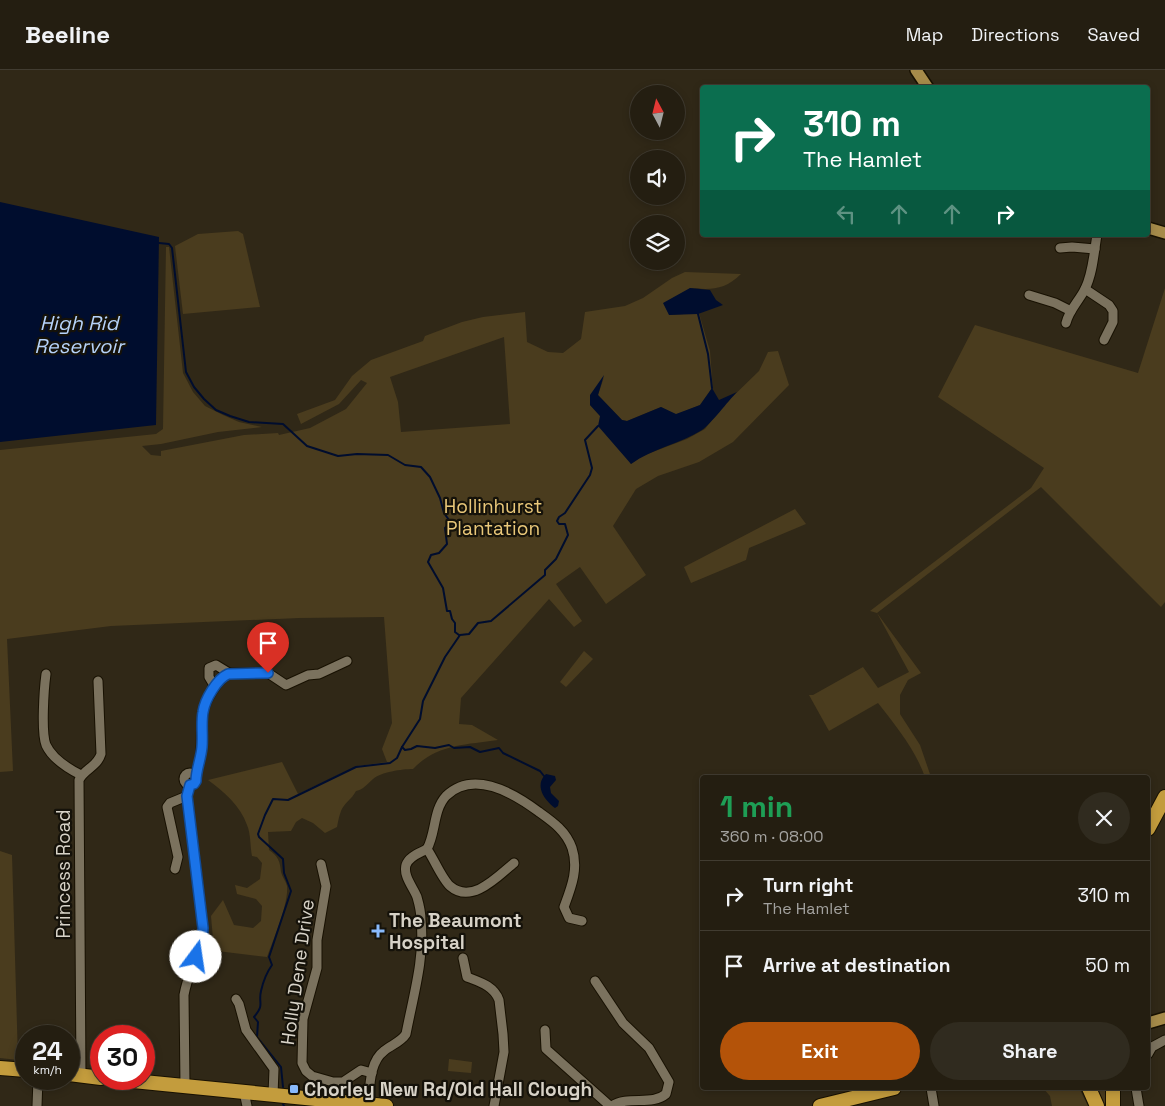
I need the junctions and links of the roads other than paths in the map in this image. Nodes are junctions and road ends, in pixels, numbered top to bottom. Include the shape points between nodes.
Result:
1 (916, 70) edge
2 (926, 85) edge
3 (1150, 229) edge
4 (1165, 233) edge
5 (1098, 237) edge
6 (1060, 248) dead end
7 (1095, 249) junction
8 (1085, 289) junction
9 (1029, 295) dead end
10 (1071, 311) junction
11 (1066, 323) dead end
12 (1108, 335) dead end
13 (347, 661) dead end
14 (46, 674) dead end
15 (228, 674) junction
16 (98, 681) dead end
17 (215, 687) junction
18 (81, 776) junction
19 (187, 796) junction
20 (1165, 797) edge
21 (1150, 825) edge
22 (427, 849) junction
23 (514, 863) dead end
24 (322, 864) dead end
25 (175, 869) dead end
26 (582, 921) dead end
27 (463, 958) dead end
28 (596, 981) dead end
29 (235, 998) dead end
30 (1165, 1018) edge
31 (1150, 1022) edge
32 (76, 1025) edge
33 (546, 1030) dead end
34 (1165, 1040) edge
35 (1150, 1050) edge
36 (0, 1068) edge
37 (15, 1069) edge
38 (372, 1073) junction
39 (155, 1083) edge
40 (185, 1086) junction
41 (38, 1090) edge
42 (886, 1090) edge
43 (931, 1090) edge
44 (1090, 1090) edge
45 (1113, 1090) edge
46 (1136, 1090) edge
47 (244, 1092) junction
48 (273, 1095) junction
49 (368, 1104) junction
50 (37, 1106) edge
51 (246, 1106) edge
52 (386, 1106) edge
53 (494, 1106) edge
54 (611, 1106) edge
55 (820, 1106) edge
56 (934, 1106) edge
57 (1097, 1106) edge
58 (1113, 1106) edge
59 (1139, 1106) edge

1 - 2 main road
3 - 4 main road
5 - 7 street
6 - 7 street via 1071,244
7 - 8 street
8 - 10 street
8 - 12 street via 1113,311
9 - 10 street
10 - 11 street
13 - 15 street via 286,685 268,673
14 - 18 street via 43,698 46,744 54,756
15 - 17 street
15 - 17 street via 216,665 209,668 209,677
16 - 18 street via 101,754 96,764
17 - 19 street via 204,706 200,765 195,775 184,776 184,782 190,785
18 - 32 street, Princess Road
19 - 25 street via 167,807 178,857
19 - 40 street via 203,928 202,943 184,995
20 - 21 highway
22 - 23 street via 449,886 464,892 479,890
22 - 26 street via 440,805 451,792 465,786 483,785 513,793 559,827 568,840 575,868 564,907 569,918
22 - 38 street via 410,859 406,866 406,874 420,908 423,934 406,1034 381,1053
24 - 38 street, Holly Dene Drive via 326,886 317,940 317,968 303,1018 302,1063 312,1076 333,1082 343,1082 361,1070
27 - 53 street via 466,976 489,986 499,1000 504,1052
28 - 54 street via 623,1022 648,1048 669,1082 666,1094 658,1100 624,1101
29 - 48 street via 246,1030 274,1069
30 - 31 main road
33 - 54 street via 546,1049
34 - 35 street
36 - 37 highway
38 - 49 street
39 - 40 highway
40 - 47 highway
41 - 50 street
42 - 55 highway
43 - 56 street
44 - 57 highway
45 - 58 highway
46 - 59 street
47 - 48 highway
47 - 51 street
48 - 49 highway
49 - 52 highway

